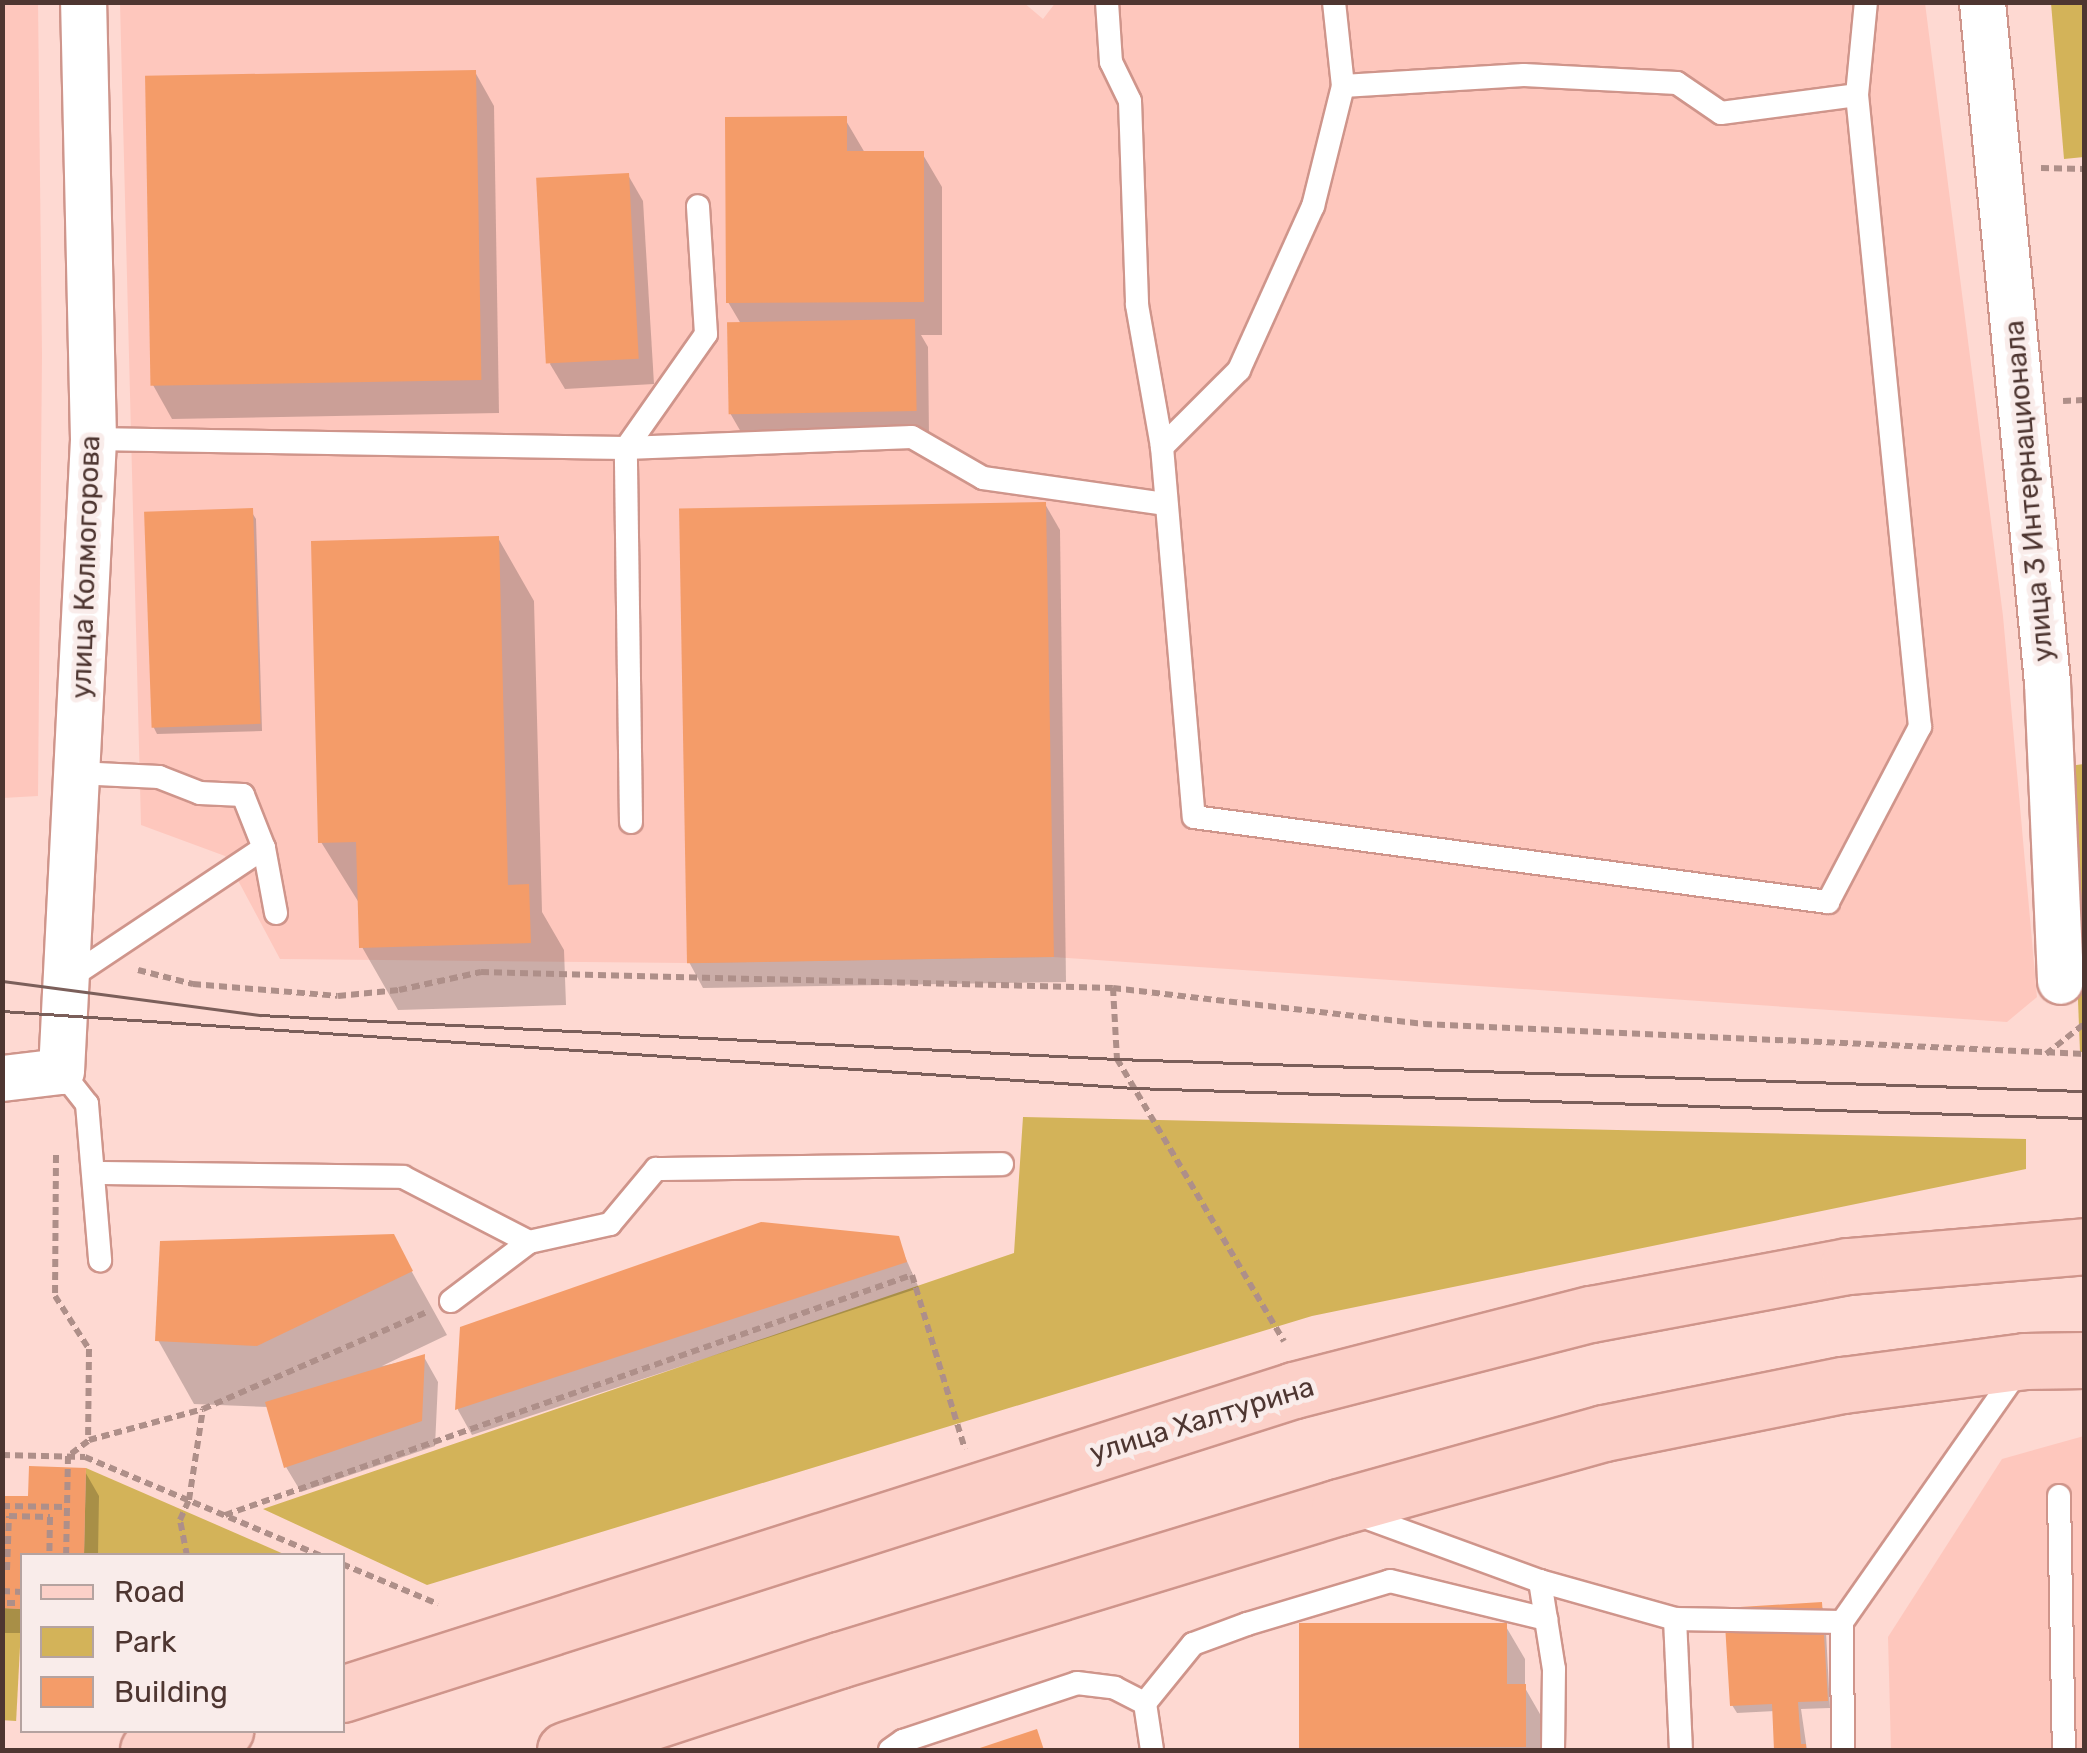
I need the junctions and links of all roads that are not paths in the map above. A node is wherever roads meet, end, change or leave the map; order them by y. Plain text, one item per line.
1 (84, 2) edge
2 (1107, 2) edge
3 (1334, 2) edge
4 (1866, 2) edge
5 (1982, 2) edge
6 (1343, 86) junction
7 (1857, 96) junction
8 (698, 206) dead end
9 (93, 438) junction
10 (1162, 447) junction
11 (626, 448) junction
12 (1166, 504) junction
13 (78, 774) junction
14 (631, 822) dead end
15 (264, 848) junction
16 (276, 913) dead end
17 (66, 980) junction
18 (2060, 981) dead end
19 (61, 1071) junction
20 (2, 1078) edge
21 (1002, 1164) dead end
22 (94, 1173) junction
23 (529, 1242) junction
24 (2084, 1246) edge
25 (100, 1260) dead end
26 (452, 1301) road end
27 (2084, 1360) edge
28 (2025, 1361) junction
29 (2059, 1496) dead end
30 (1339, 1507) junction
31 (1540, 1580) junction
32 (1546, 1619) junction
33 (1675, 1619) junction
34 (1842, 1622) junction
35 (345, 1693) edge
36 (1144, 1703) junction
37 (213, 1733) edge
38 (148, 1750) edge
39 (565, 1750) edge
40 (890, 1750) edge
41 (1152, 1750) edge
42 (1553, 1750) edge
43 (1680, 1750) edge
44 (1843, 1750) edge
45 (2064, 1750) edge

1 - 9 street, улица Колмогорова
2 - 10 lane
3 - 6 lane
4 - 7 lane
5 - 18 street, улица 3 Интернационала
6 - 7 lane
6 - 10 lane
7 - 12 lane
8 - 11 lane
9 - 11 lane
9 - 13 street, улица Колмогорова
10 - 12 lane
11 - 12 lane
11 - 14 lane
13 - 15 lane
13 - 17 street, улица Колмогорова
15 - 16 lane
15 - 17 lane
17 - 19 street, улица Колмогорова
19 - 20 street
19 - 22 lane
21 - 23 lane
22 - 23 lane
22 - 25 lane
23 - 26 lane
24 - 35 main road, улица Халтурина
27 - 28 main road
28 - 30 main road
28 - 34 lane
29 - 45 lane
30 - 31 lane
30 - 39 main road
31 - 32 lane
31 - 33 lane
32 - 36 lane
32 - 42 lane
33 - 34 lane
33 - 43 lane
34 - 44 lane
36 - 40 lane
36 - 41 lane
37 - 38 main road

